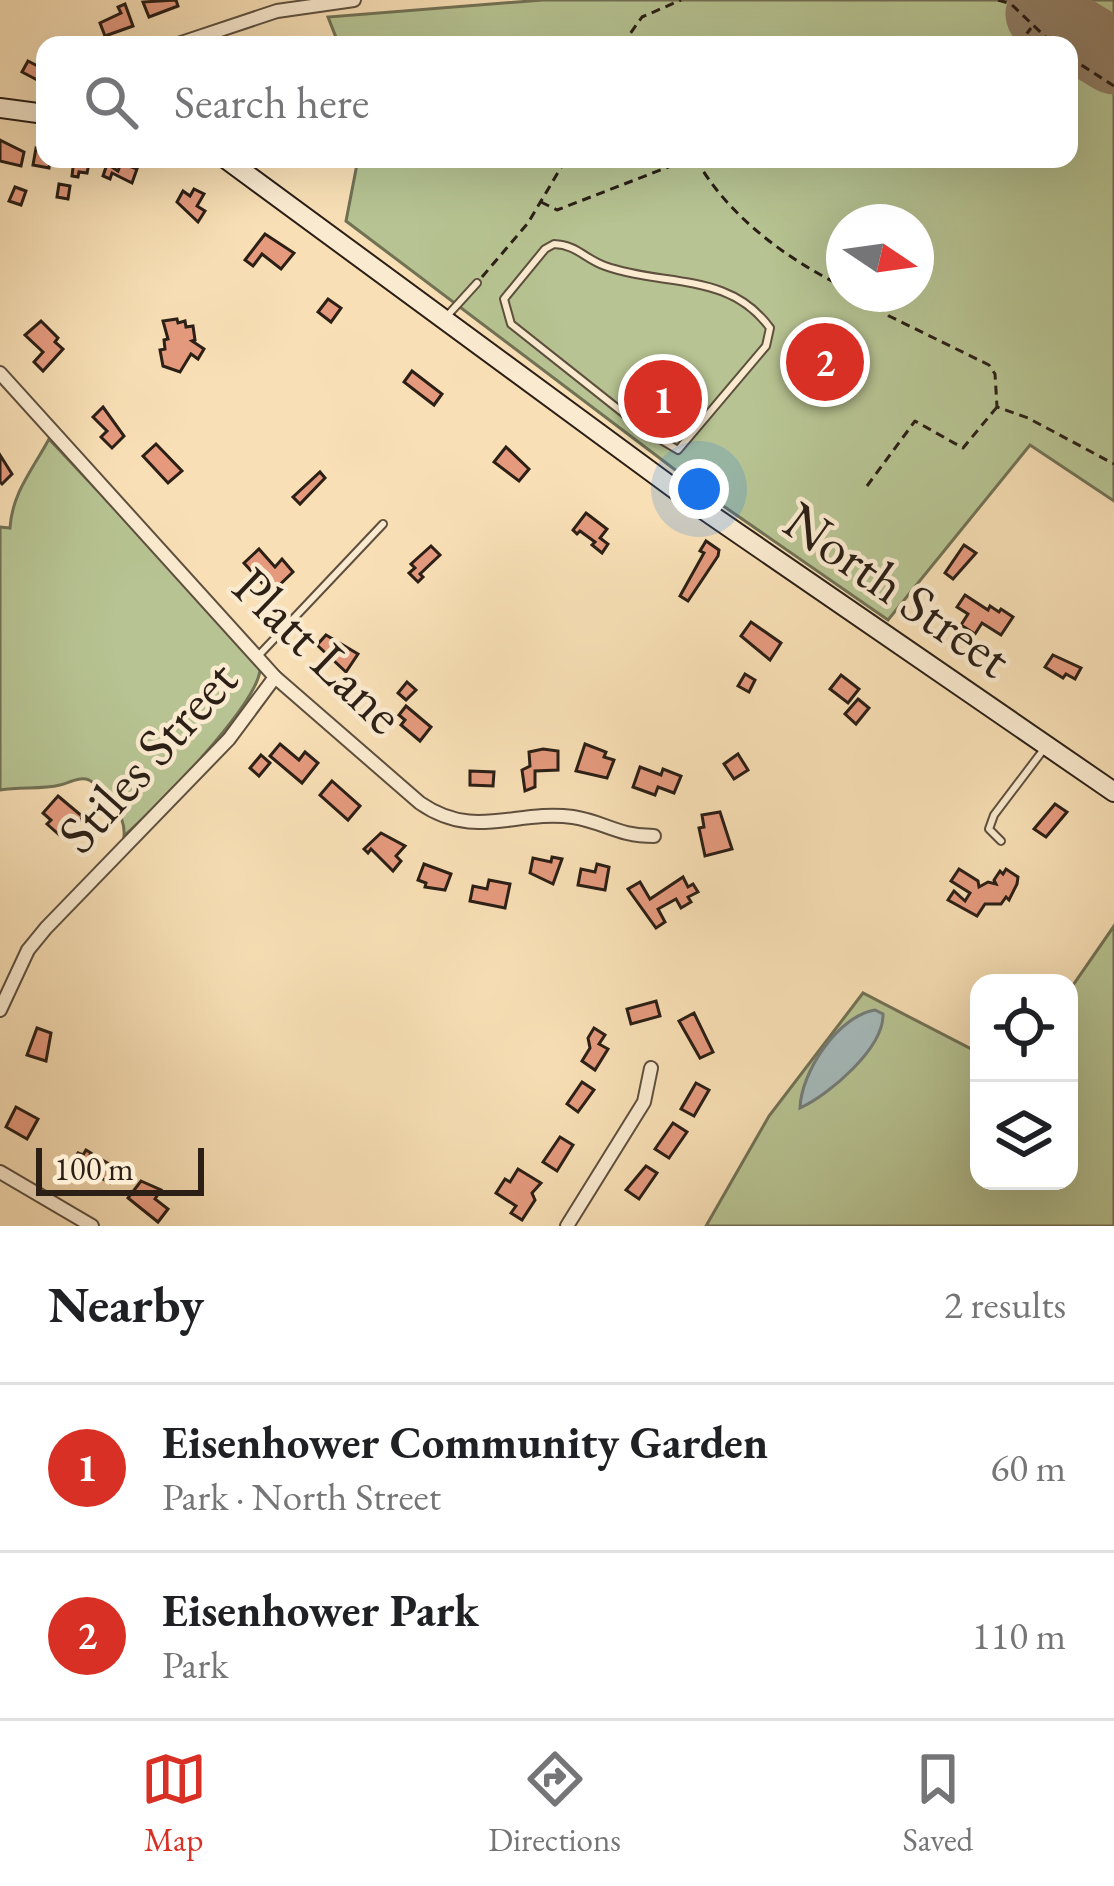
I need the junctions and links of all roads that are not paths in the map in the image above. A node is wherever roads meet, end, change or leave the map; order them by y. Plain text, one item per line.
1 (354, 0) edge
2 (202, 36) edge
3 (0, 108) edge
4 (36, 112) edge
5 (238, 168) edge
6 (532, 265) joint
7 (477, 283) road end
8 (445, 319) junction
9 (0, 373) edge
10 (383, 524) dead end
11 (256, 658) junction
12 (275, 677) junction
13 (1046, 746) junction
14 (1114, 793) edge
15 (654, 836) dead end
16 (1001, 841) dead end
17 (0, 1010) edge
18 (651, 1068) dead end
19 (0, 1172) edge
20 (92, 1226) edge
21 (567, 1226) edge

1 - 2 street
3 - 4 main road
5 - 8 main road, North Street
6 - 6 lane
7 - 8 lane
8 - 13 main road, North Street
9 - 11 street, Platt Lane
10 - 11 lane
11 - 12 street, Platt Lane
12 - 15 street, Platt Lane
12 - 17 street, Stiles Street
13 - 14 main road, North Street
13 - 16 lane
18 - 21 street
19 - 20 street

